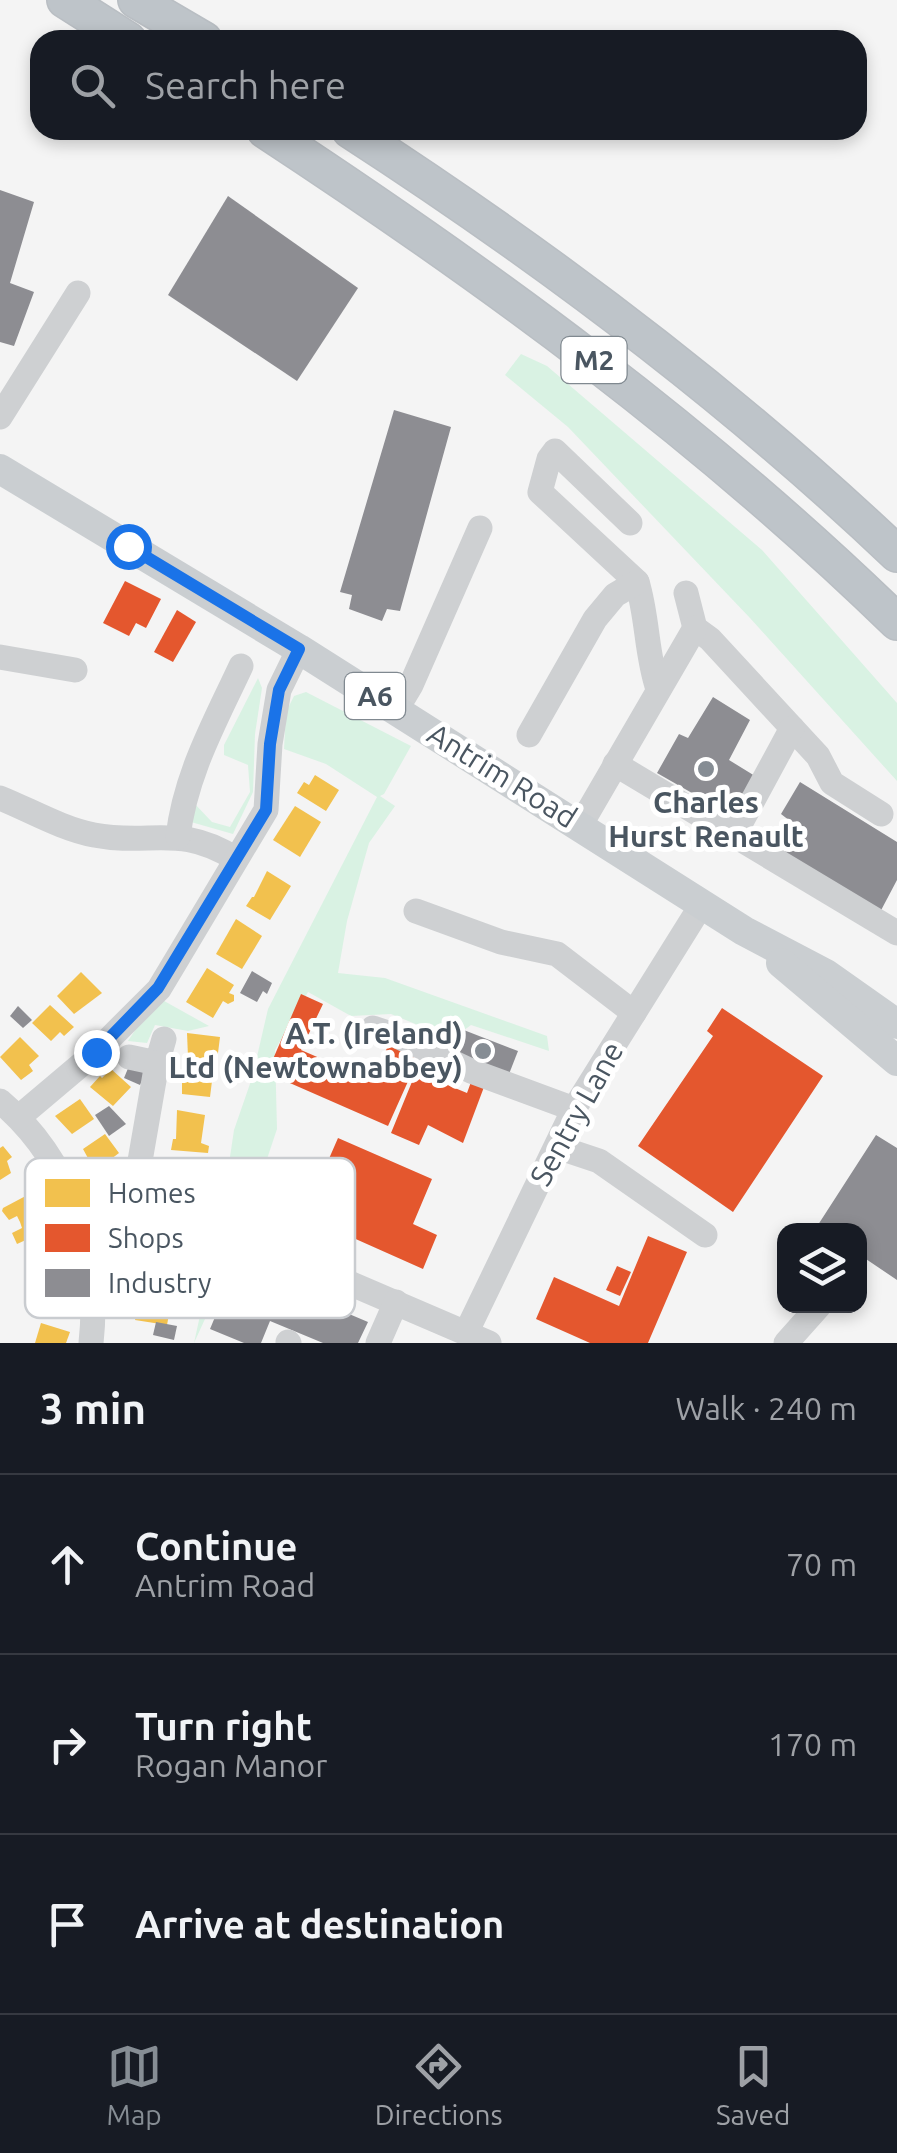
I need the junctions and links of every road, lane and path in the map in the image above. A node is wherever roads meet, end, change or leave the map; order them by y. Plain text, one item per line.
1 (64, 0) edge
2 (136, 0) edge
3 (112, 30) edge
4 (187, 30) edge
5 (281, 140) edge
6 (365, 140) edge
7 (78, 293) dead end
8 (594, 300) junction
9 (608, 371) junction
10 (8, 385) edge
11 (0, 417) edge
12 (0, 470) edge
13 (630, 523) dead end
14 (480, 528) dead end
15 (897, 539) edge
16 (897, 554) edge
17 (637, 582) junction
18 (686, 593) dead end
19 (897, 622) edge
20 (695, 628) junction
21 (897, 648) edge
22 (299, 649) junction
23 (0, 657) edge
24 (241, 666) dead end
25 (75, 670) dead end
26 (658, 689) junction
27 (396, 710) junction
28 (792, 728) junction
29 (530, 734) dead end
30 (615, 764) junction
31 (0, 798) edge
32 (880, 814) dead end
33 (581, 824) junction
34 (178, 837) junction
35 (734, 837) junction
36 (236, 859) junction
37 (702, 904) junction
38 (416, 911) dead end
39 (744, 931) junction
40 (897, 933) edge
41 (634, 1013) junction
42 (897, 1024) edge
43 (372, 1028) dead end
44 (129, 1057) dead end
45 (897, 1061) edge
46 (10, 1109) edge
47 (574, 1109) junction
48 (557, 1147) junction
49 (50, 1158) edge
50 (141, 1158) edge
51 (705, 1235) dead end
52 (355, 1297) edge
53 (813, 1313) edge
54 (387, 1316) edge
55 (93, 1318) edge
56 (478, 1338) edge
57 (91, 1343) edge
58 (786, 1343) edge

1 - 3 highway
2 - 4 highway
5 - 9 highway, M2
6 - 8 highway, M2
7 - 10 street
8 - 15 highway
8 - 16 highway, M2
9 - 19 highway, M2
9 - 21 highway
10 - 11 street
12 - 22 main road, Antrim Road / A6
13 - 17 street
14 - 27 street
17 - 26 street
17 - 29 street
18 - 20 street
20 - 26 street
20 - 28 street
22 - 27 main road, Antrim Road / A6
22 - 36 street
23 - 25 street
24 - 34 street
26 - 30 street
27 - 33 main road, Antrim Road / A6
28 - 32 street
28 - 35 street
30 - 33 street
30 - 35 street
31 - 34 street
33 - 37 main road, Antrim Road / A6
34 - 36 street
35 - 40 street
36 - 46 street
37 - 39 main road, Antrim Road / A6
37 - 41 street, Sentry Lane
38 - 41 street
39 - 42 main road, Antrim Road / A6
39 - 45 main road, Antrim Road / A6
41 - 47 street, Sentry Lane
43 - 47 street
44 - 50 street
46 - 49 street
47 - 48 street, Sentry Lane
48 - 51 street
48 - 56 street, Sentry Lane
52 - 54 street
53 - 58 street
54 - 56 street
55 - 57 street

